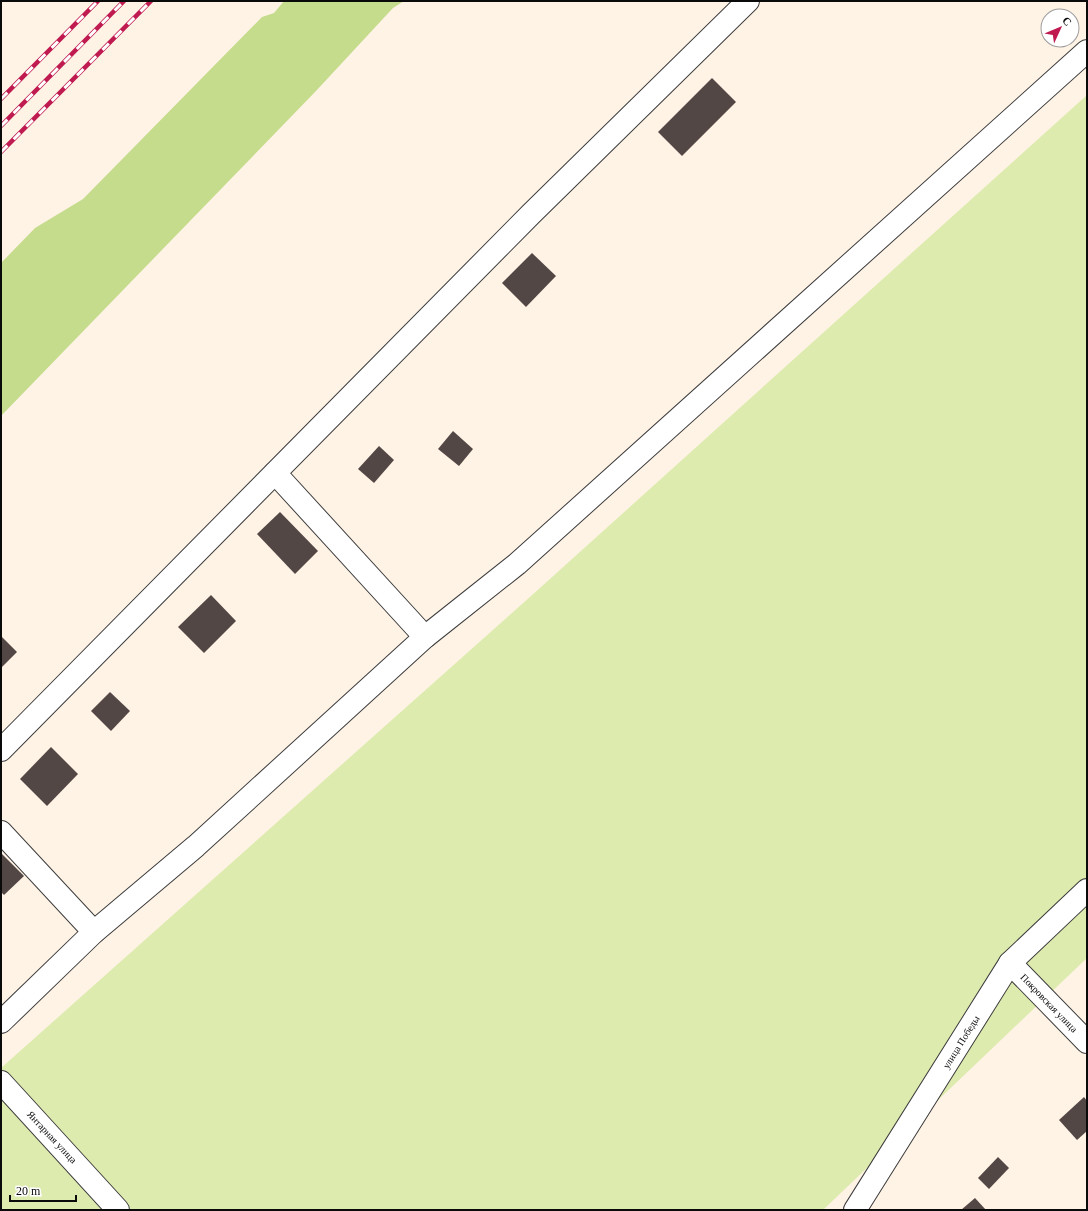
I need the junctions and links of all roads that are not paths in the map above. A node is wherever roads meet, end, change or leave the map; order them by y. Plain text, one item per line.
1 (748, 1) edge
2 (1087, 51) edge
3 (275, 473) junction
4 (425, 638) junction
5 (1, 750) edge
6 (1, 832) edge
7 (1087, 890) edge
8 (94, 932) junction
9 (1010, 963) junction
10 (1, 1022) edge
11 (1087, 1042) edge
12 (1, 1082) edge
13 (862, 1207) edge
14 (118, 1210) edge

1 - 3 street
2 - 4 street
3 - 4 street
3 - 5 street
4 - 8 street
6 - 8 street
7 - 9 street, улица Победы
8 - 10 street
9 - 11 street, Покровская улица
9 - 13 street, улица Победы
12 - 14 street, Янтарная улица

